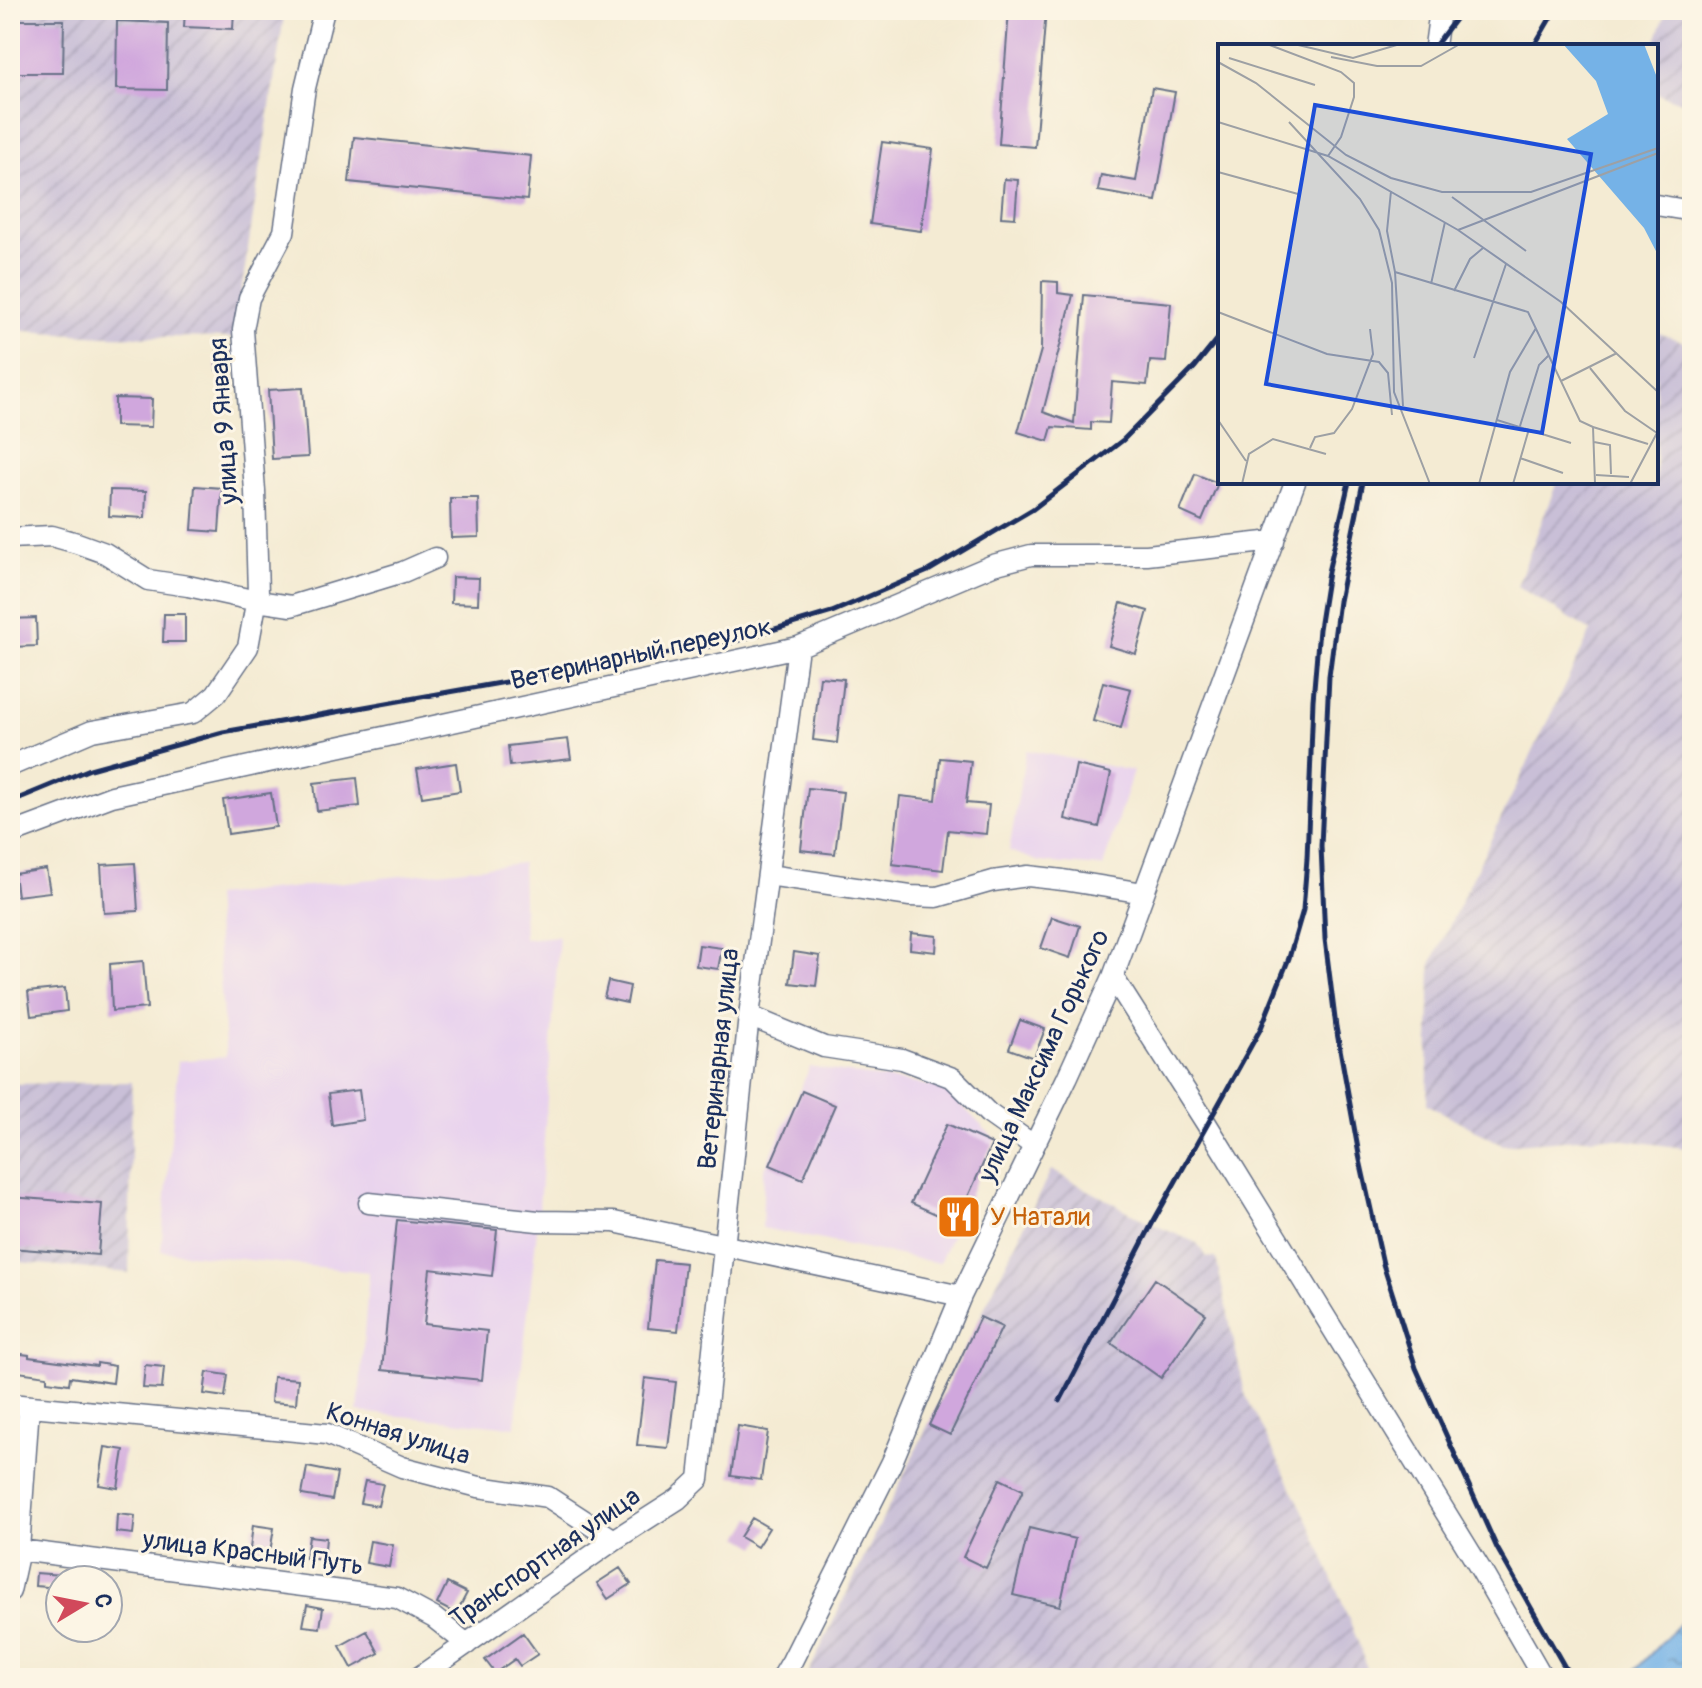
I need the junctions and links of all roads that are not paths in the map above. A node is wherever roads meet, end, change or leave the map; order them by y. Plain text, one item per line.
1 (324, 10) edge
2 (1440, 10) edge
3 (1435, 44) edge
4 (1658, 205) edge
5 (1692, 211) edge
6 (1294, 484) edge
7 (10, 538) edge
8 (1274, 541) junction
9 (435, 558) dead end
10 (257, 601) junction
11 (798, 647) junction
12 (10, 766) edge
13 (16, 832) dead end
14 (768, 875) junction
15 (1144, 893) junction
16 (1113, 977) junction
17 (749, 1016) junction
18 (1033, 1145) junction
19 (369, 1203) dead end
20 (725, 1245) junction
21 (961, 1296) junction
22 (20, 1405) edge
23 (699, 1479) joint
24 (614, 1540) junction
25 (19, 1550) junction
26 (10, 1591) edge
27 (467, 1644) junction
28 (418, 1678) edge
29 (782, 1678) edge
30 (1543, 1678) edge

1 - 10 street, улица 9 Января
2 - 3 street
4 - 5 street
6 - 8 street, улица Максима Горького
7 - 10 street
8 - 11 street, Ветеринарный переулок
8 - 15 street, улица Максима Горького
9 - 10 street
10 - 12 street, улица 9 Января
11 - 13 street, Ветеринарный переулок
11 - 14 street, Ветеринарная улица
14 - 15 street
14 - 17 street, Ветеринарная улица
15 - 16 street, улица Максима Горького
16 - 18 street, улица Максима Горького
16 - 30 street
17 - 18 street
17 - 20 street, Ветеринарная улица
18 - 21 street, улица Максима Горького
19 - 20 street
20 - 21 street
20 - 23 street, Ветеринарная улица
21 - 29 street, улица Максима Горького
22 - 24 street, Конная улица
22 - 25 street
23 - 24 street, Транспортная улица
24 - 27 street, Транспортная улица
25 - 26 street
25 - 27 street, улица Красный Путь
27 - 28 street, Транспортная улица

